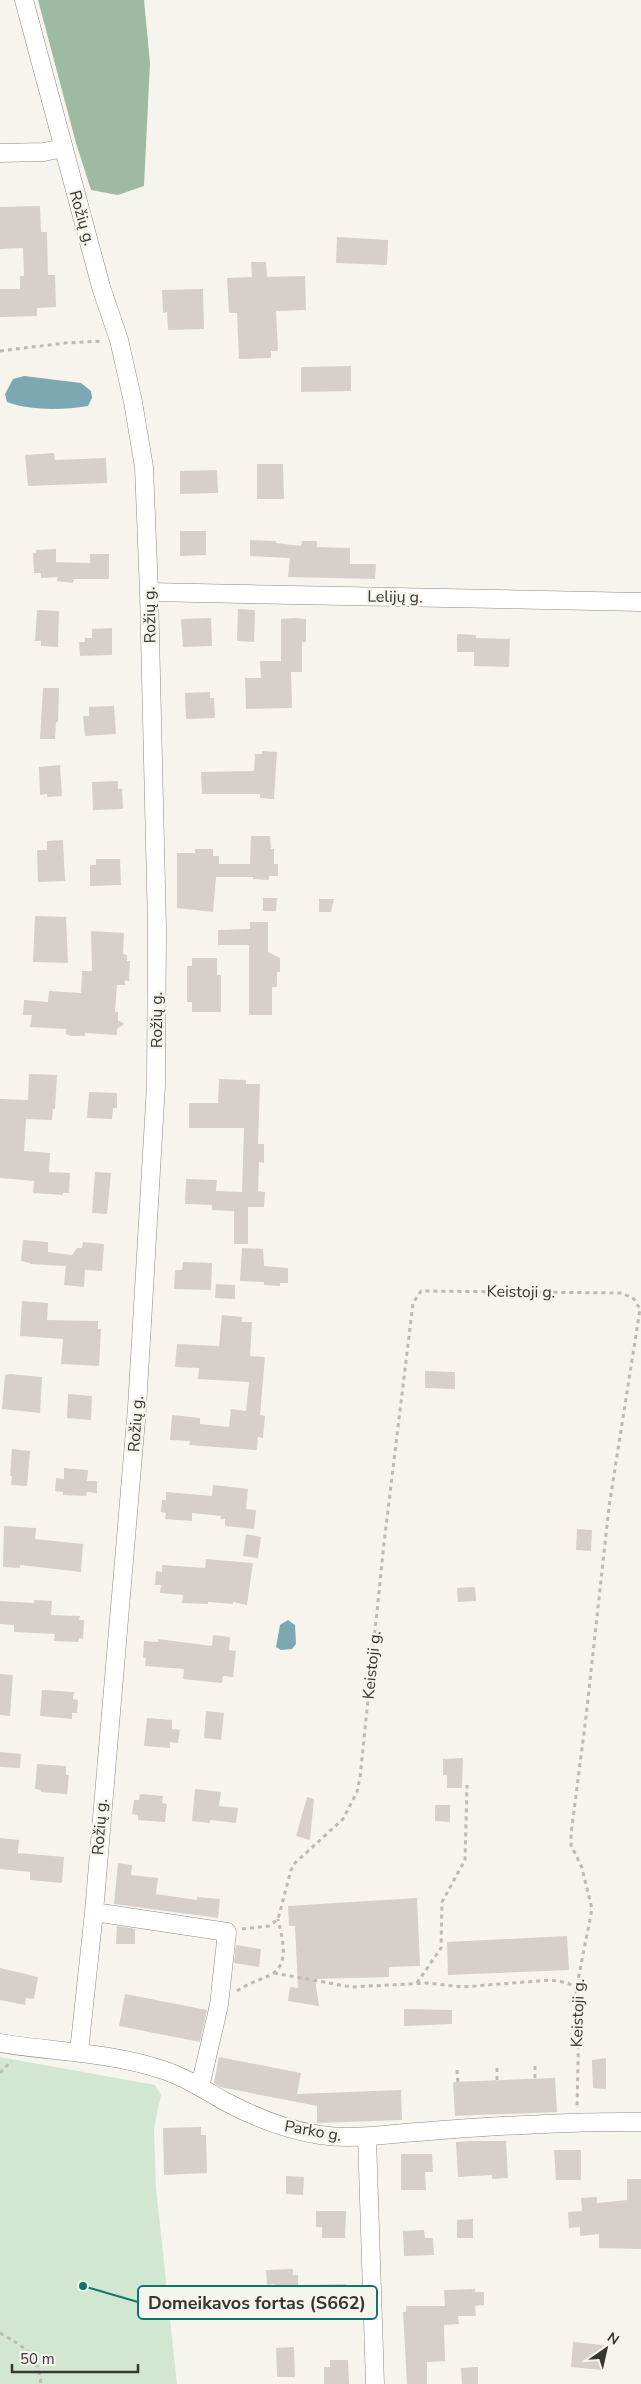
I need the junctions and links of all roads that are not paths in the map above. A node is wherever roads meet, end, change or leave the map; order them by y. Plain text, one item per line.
1 (24, 0) edge
2 (63, 148) junction
3 (0, 153) edge
4 (149, 592) junction
5 (641, 602) edge
6 (94, 1912) junction
7 (0, 2043) edge
8 (78, 2052) junction
9 (200, 2087) junction
10 (641, 2122) edge
11 (367, 2136) junction
12 (375, 2384) edge

1 - 2 street, Rožių g.
2 - 3 street
2 - 4 street, Rožių g.
4 - 5 street, Lelijų g.
4 - 6 street, Rožių g.
6 - 8 street, Rožių g.
6 - 9 street
7 - 8 street, Parko g.
8 - 9 street, Parko g.
9 - 11 street, Parko g.
10 - 11 street, Parko g.
11 - 12 street

